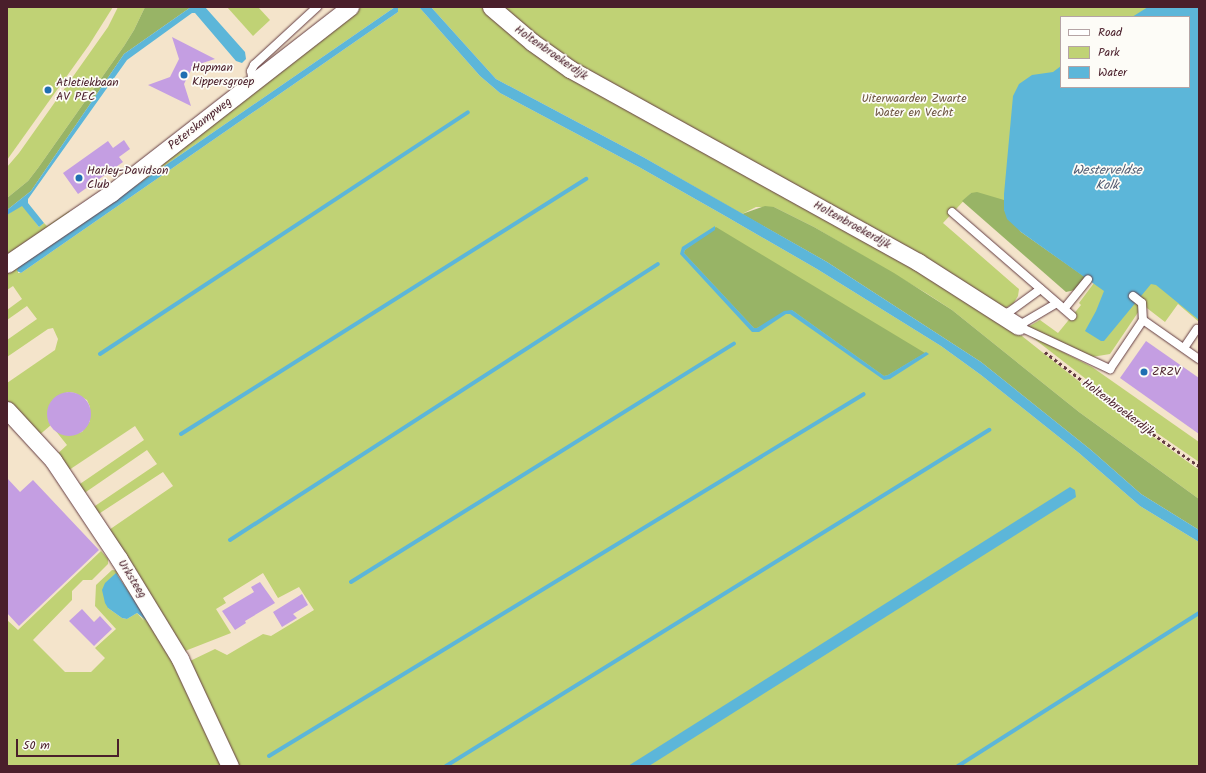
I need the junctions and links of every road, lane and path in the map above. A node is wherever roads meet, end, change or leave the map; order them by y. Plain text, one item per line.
1 (317, 7) edge
2 (350, 7) edge
3 (491, 7) edge
4 (253, 82) junction
5 (952, 212) dead end
6 (7, 264) edge
7 (1088, 280) dead end
8 (1041, 289) junction
9 (1133, 296) dead end
10 (1057, 303) junction
11 (1064, 309) junction
12 (1000, 315) junction
13 (1072, 316) dead end
14 (1143, 320) junction
15 (1018, 326) junction
16 (1198, 329) dead end
17 (1040, 348) dead end
18 (1184, 348) junction
19 (1199, 359) edge
20 (7, 410) edge
21 (1199, 466) edge
22 (230, 766) edge

1 - 4 lane
2 - 4 street, Peterskampweg
3 - 12 street, Holtenbroekerdijk
4 - 6 street, Peterskampweg
5 - 8 lane
7 - 11 lane
8 - 10 lane
8 - 12 lane
9 - 14 lane
10 - 11 lane
10 - 15 lane
11 - 13 lane
12 - 15 street, Holtenbroekerdijk
14 - 15 lane
14 - 18 lane
16 - 18 lane
17 - 21 path, Holtenbroekerdijk
18 - 19 lane
20 - 22 street, Urksteeg

